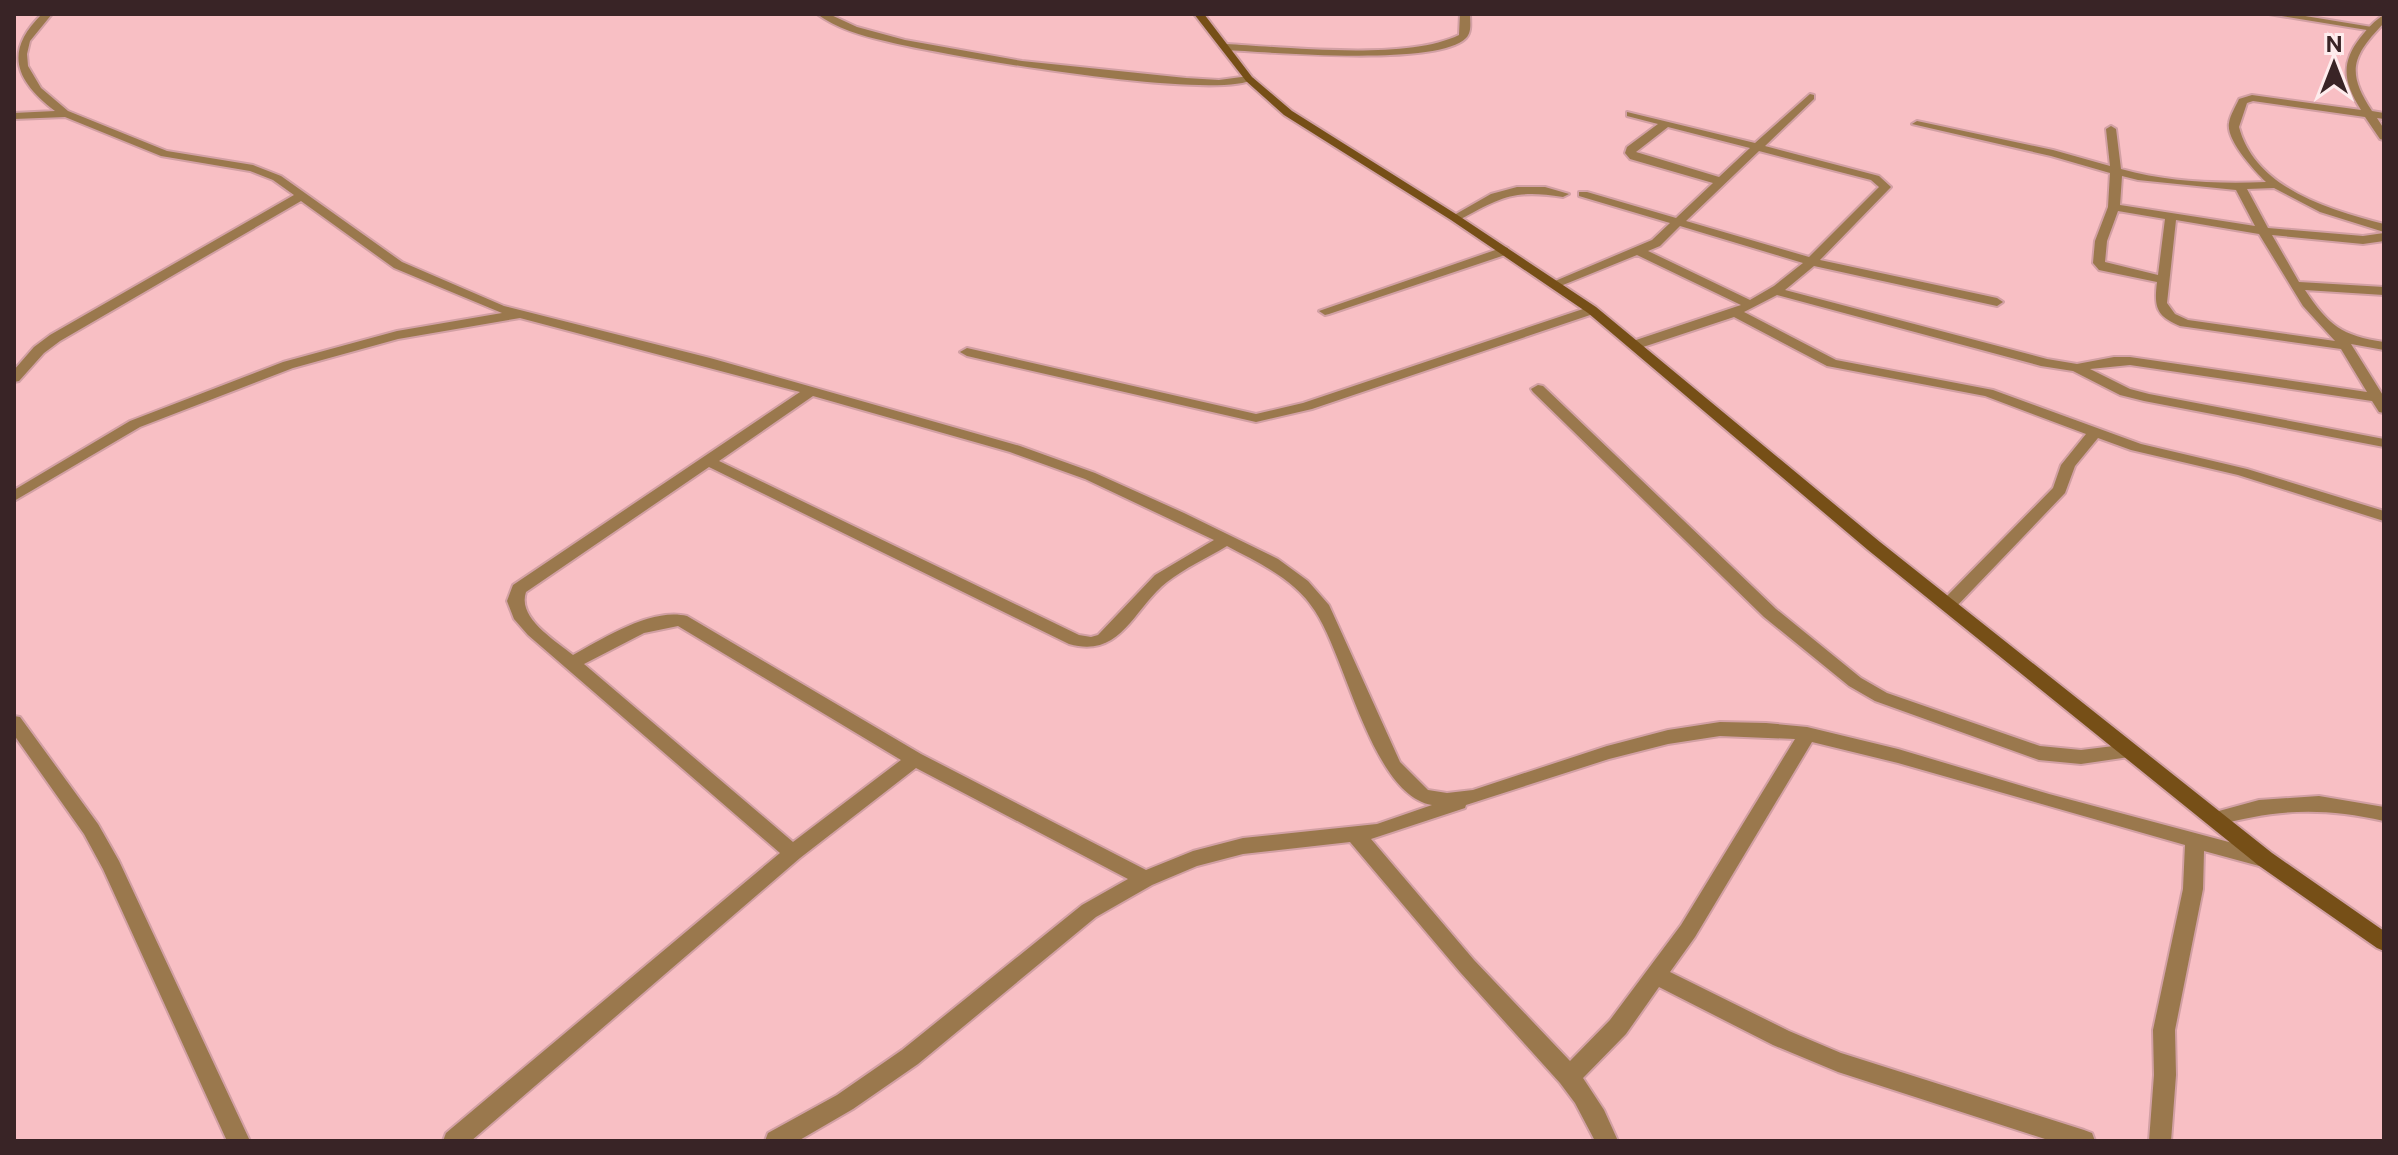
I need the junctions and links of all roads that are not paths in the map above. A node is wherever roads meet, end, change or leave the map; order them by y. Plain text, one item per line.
1 (47, 14) edge
2 (822, 14) edge
3 (1199, 14) edge
4 (1465, 14) edge
5 (2274, 14) edge
6 (2384, 18) edge
7 (2373, 28) junction
8 (1225, 47) junction
9 (1249, 79) junction
10 (1810, 97) dead end
11 (66, 114) junction
12 (1631, 114) dead end
13 (2369, 115) junction
14 (14, 116) edge
15 (2384, 116) edge
16 (1666, 123) junction
17 (1917, 124) dead end
18 (2111, 129) dead end
19 (2384, 137) edge
20 (1758, 147) junction
21 (2114, 172) junction
22 (1723, 182) junction
23 (2274, 185) junction
24 (2240, 187) junction
25 (1563, 194) dead end
26 (1583, 194) dead end
27 (301, 196) junction
28 (2114, 207) junction
29 (2171, 217) junction
30 (1455, 218) junction
31 (1681, 222) junction
32 (2265, 231) junction
33 (2382, 238) edge
34 (1504, 251) junction
35 (1639, 251) junction
36 (1809, 261) junction
37 (2163, 280) junction
38 (1554, 284) junction
39 (2298, 286) junction
40 (1775, 291) junction
41 (2384, 291) edge
42 (1997, 302) dead end
43 (1749, 304) junction
44 (1592, 310) junction
45 (1325, 311) dead end
46 (1732, 311) junction
47 (521, 314) junction
48 (2342, 341) junction
49 (1635, 345) junction
50 (2384, 346) edge
51 (967, 352) dead end
52 (2077, 368) junction
53 (14, 378) edge
54 (1538, 389) dead end
55 (810, 392) junction
56 (2381, 404) edge
57 (2094, 433) junction
58 (2384, 443) edge
59 (708, 461) junction
60 (14, 496) edge
61 (2384, 516) edge
62 (1226, 540) junction
63 (1948, 605) junction
64 (573, 663) junction
65 (14, 722) edge
66 (1807, 734) junction
67 (2130, 751) junction
68 (915, 759) junction
69 (1473, 797) junction
70 (2384, 814) edge
71 (2215, 819) junction
72 (1356, 835) junction
73 (2195, 840) junction
74 (793, 853) junction
75 (2265, 859) junction
76 (1145, 879) junction
77 (2384, 942) edge
78 (1655, 975) junction
79 (1571, 1075) junction
80 (788, 1139) edge
81 (239, 1141) edge
82 (454, 1141) edge
83 (1607, 1141) edge
84 (2084, 1141) edge
85 (2160, 1141) edge

1 - 11 street
2 - 9 street
3 - 8 street
4 - 8 street
5 - 7 street
6 - 7 street
7 - 13 street
8 - 9 street
9 - 30 street
10 - 20 street
11 - 14 street
11 - 27 street
12 - 16 street
13 - 15 street
13 - 19 street
13 - 23 street
16 - 20 street
16 - 22 street
17 - 21 street
18 - 21 street
20 - 22 street
20 - 36 street
21 - 24 street
21 - 28 street
22 - 31 street
23 - 24 street
23 - 33 street
24 - 32 street
25 - 30 street
26 - 31 street
27 - 47 street
27 - 53 street
28 - 29 street
28 - 37 street
29 - 32 street
29 - 37 street
30 - 34 street
31 - 35 street
31 - 36 street
32 - 33 street
32 - 39 street
34 - 38 street
34 - 45 street
35 - 38 street
35 - 43 street
36 - 40 street
36 - 42 street
37 - 48 street
38 - 44 street
39 - 41 street
39 - 48 street
40 - 43 street
40 - 52 street
43 - 46 street
44 - 49 street
44 - 51 street
46 - 49 street
46 - 57 street
47 - 55 street
47 - 60 street
48 - 50 street
48 - 56 street
49 - 63 street
52 - 56 street
52 - 58 street
54 - 67 street
55 - 59 street
55 - 62 street
57 - 61 street
57 - 63 street
59 - 62 street
59 - 64 street
62 - 69 street
63 - 67 street
64 - 68 street
64 - 74 street
65 - 81 street
66 - 69 street
66 - 73 street
66 - 78 street
67 - 71 street
68 - 74 street
68 - 76 street
69 - 72 street
70 - 71 street
71 - 75 street
72 - 76 street
72 - 79 street
73 - 75 street
73 - 85 street
74 - 82 street
75 - 77 street
76 - 80 street
78 - 79 street
78 - 84 street
79 - 83 street

